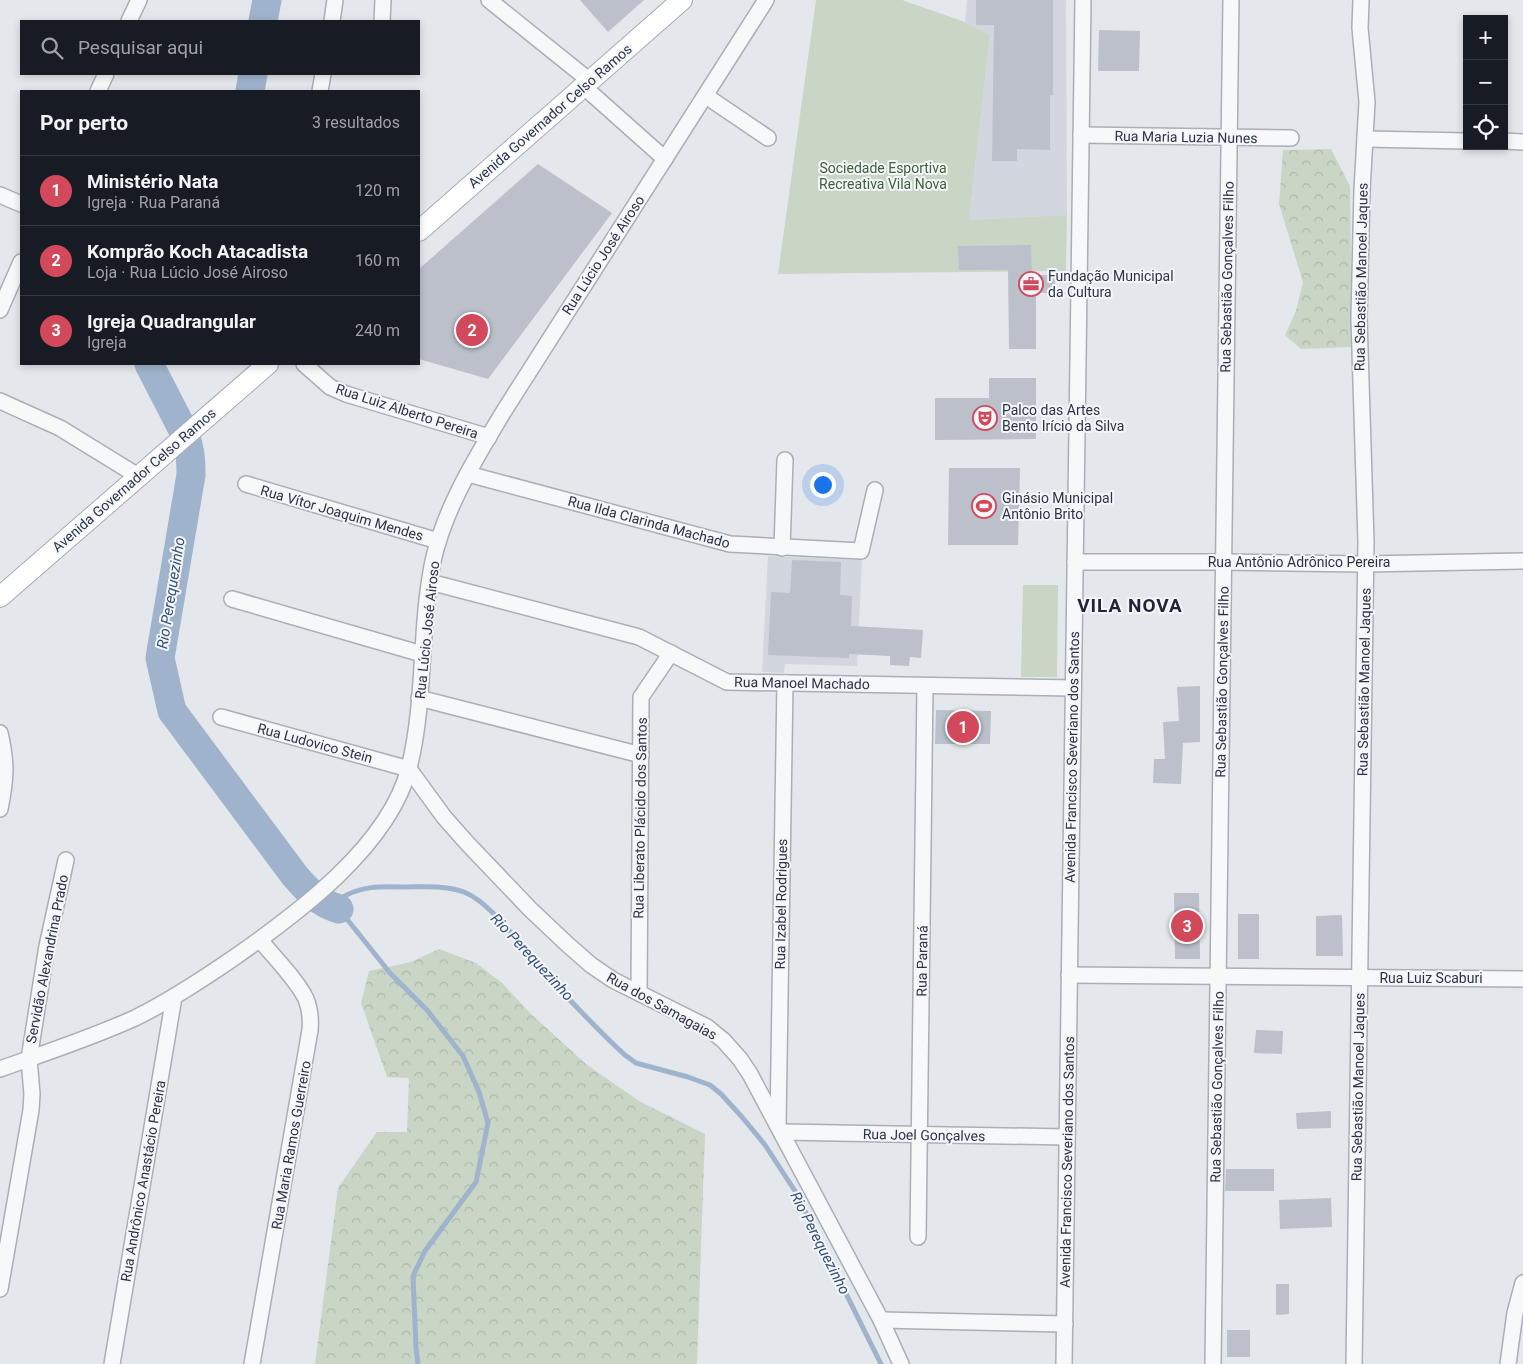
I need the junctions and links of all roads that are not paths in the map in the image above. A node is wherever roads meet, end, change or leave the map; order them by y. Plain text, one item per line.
1 (139, 0) edge
2 (335, 0) edge
3 (383, 0) edge
4 (489, 0) edge
5 (682, 0) edge
6 (766, 0) edge
7 (1083, 0) edge
8 (1231, 0) edge
9 (1360, 0) edge
10 (129, 20) edge
11 (332, 20) edge
12 (382, 20) edge
13 (106, 75) edge
14 (323, 75) edge
15 (587, 84) junction
16 (98, 90) edge
17 (320, 90) edge
18 (706, 96) junction
19 (1081, 136) junction
20 (768, 138) dead end
21 (1229, 138) junction
22 (1291, 138) dead end
23 (1365, 139) junction
24 (1463, 141) edge
25 (1508, 142) edge
26 (1523, 142) edge
27 (665, 159) junction
28 (0, 194) edge
29 (20, 204) edge
30 (420, 230) edge
31 (20, 264) edge
32 (0, 310) edge
33 (267, 365) edge
34 (305, 365) edge
35 (0, 402) edge
36 (489, 436) junction
37 (785, 460) dead end
38 (468, 474) junction
39 (138, 476) junction
40 (246, 484) dead end
41 (875, 490) dead end
42 (438, 541) junction
43 (782, 548) junction
44 (1523, 561) edge
45 (1075, 562) junction
46 (1224, 562) junction
47 (1366, 564) junction
48 (430, 582) junction
49 (0, 597) edge
50 (232, 599) dead end
51 (671, 653) junction
52 (422, 654) junction
53 (785, 683) junction
54 (925, 686) junction
55 (1073, 688) junction
56 (419, 698) junction
57 (221, 717) dead end
58 (0, 733) edge
59 (641, 755) junction
60 (409, 769) junction
61 (0, 809) edge
62 (66, 860) dead end
63 (260, 940) junction
64 (1069, 975) junction
65 (1218, 976) junction
66 (1360, 978) junction
67 (1523, 979) edge
68 (638, 993) junction
69 (174, 997) junction
70 (29, 1059) junction
71 (0, 1069) edge
72 (780, 1128) junction
73 (920, 1135) junction
74 (1067, 1138) junction
75 (918, 1237) dead end
76 (1523, 1283) edge
77 (0, 1290) edge
78 (880, 1320) junction
79 (1065, 1324) junction
80 (112, 1364) edge
81 (252, 1364) edge
82 (900, 1364) edge
83 (1064, 1364) edge
84 (1213, 1364) edge
85 (1354, 1364) edge
86 (1508, 1364) edge

1 - 10 street
2 - 11 street
3 - 12 street
4 - 15 street
5 - 15 main road, Avenida Governador Celso Ramos
6 - 18 street, Rua Lúcio José Airoso
7 - 19 street, Avenida Francisco Severiano dos Santos
8 - 21 street, Rua Sebastião Gonçalves Filho
9 - 23 street, Rua Sebastião Manoel Jaques
13 - 16 street
14 - 17 street
15 - 27 street
15 - 30 main road, Avenida Governador Celso Ramos
18 - 20 street
18 - 27 street, Rua Lúcio José Airoso
19 - 21 street, Rua Maria Luzia Nunes
19 - 45 street, Avenida Francisco Severiano dos Santos
21 - 22 street, Rua Maria Luzia Nunes
21 - 46 street, Rua Sebastião Gonçalves Filho
23 - 24 street
23 - 47 street, Rua Sebastião Manoel Jaques
25 - 26 street
27 - 36 street, Rua Lúcio José Airoso
28 - 29 street
31 - 32 street
33 - 39 main road, Avenida Governador Celso Ramos
34 - 36 street, Rua Luiz Alberto Pereira
35 - 39 street
36 - 38 street, Rua Lúcio José Airoso
37 - 43 street
38 - 42 street, Rua Lúcio José Airoso
38 - 43 street, Rua Ilda Clarinda Machado
39 - 49 main road, Avenida Governador Celso Ramos
40 - 42 street, Rua Vítor Joaquim Mendes
41 - 43 street, Rua Ilda Clarinda Machado
42 - 48 street, Rua Lúcio José Airoso
44 - 47 street, Rua Antônio Adrônico Pereira
45 - 46 street, Rua Antônio Adrônico Pereira
45 - 55 street, Avenida Francisco Severiano dos Santos
46 - 47 street, Rua Antônio Adrônico Pereira
46 - 65 street, Rua Sebastião Gonçalves Filho
47 - 66 street, Rua Sebastião Manoel Jaques
48 - 51 street, Rua Manoel Machado
48 - 52 street, Rua Lúcio José Airoso
50 - 52 street
51 - 53 street, Rua Manoel Machado
51 - 59 street, Rua Liberato Plácido dos Santos
52 - 56 street, Rua Lúcio José Airoso
53 - 54 street, Rua Manoel Machado
53 - 72 street, Rua Izabel Rodrigues
54 - 55 street, Rua Manoel Machado
54 - 73 street, Rua Paraná
55 - 64 street, Avenida Francisco Severiano dos Santos
56 - 59 street
56 - 60 street, Rua Lúcio José Airoso
57 - 60 street, Rua Ludovico Stein
58 - 61 street
59 - 68 street, Rua Liberato Plácido dos Santos
60 - 63 street, Rua Lúcio José Airoso
60 - 68 street, Rua dos Samagaias
62 - 70 street, Servidão Alexandrina Prado
63 - 69 street, Rua Lúcio José Airoso
63 - 81 street, Rua Maria Ramos Guerreiro
64 - 65 street, Rua Luiz Scaburi
64 - 74 street, Avenida Francisco Severiano dos Santos
65 - 66 street, Rua Luiz Scaburi
65 - 84 street, Rua Sebastião Gonçalves Filho
66 - 67 street, Rua Luiz Scaburi
66 - 85 street, Rua Sebastião Manoel Jaques
68 - 72 street, Rua dos Samagaias
69 - 70 street, Rua Lúcio José Airoso
69 - 80 street, Rua Andrônico Anastácio Pereira
70 - 71 street, Rua Lúcio José Airoso
70 - 77 street, Servidão Alexandrina Prado
72 - 73 street, Rua Joel Gonçalves
72 - 78 street, Rua dos Samagaias
73 - 74 street, Rua Joel Gonçalves
73 - 75 street, Rua Paraná
74 - 79 street, Avenida Francisco Severiano dos Santos
76 - 86 street
78 - 79 street
78 - 82 street, Rua dos Samagaias
79 - 83 street, Avenida Francisco Severiano dos Santos

